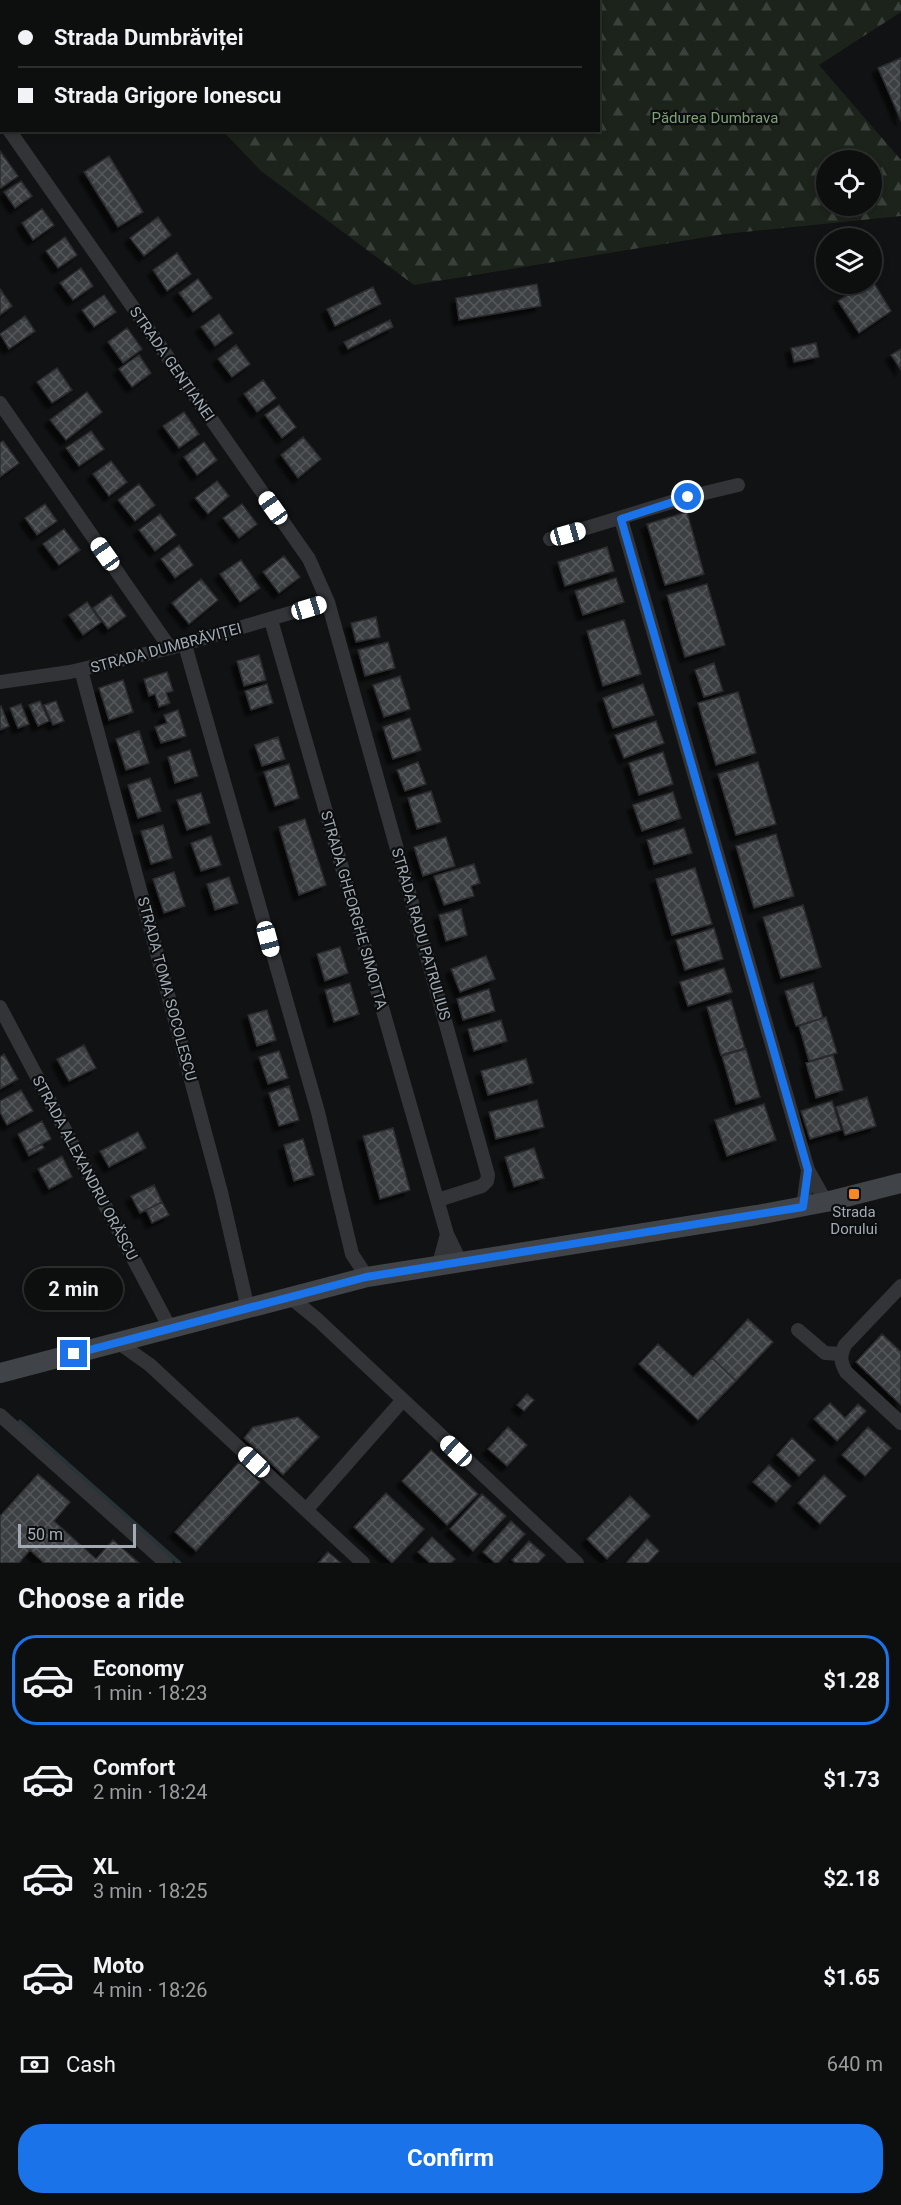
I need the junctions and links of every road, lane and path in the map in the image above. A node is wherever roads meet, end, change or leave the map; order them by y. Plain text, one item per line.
1 (10, 132) edge
2 (0, 403) edge
3 (738, 485) dead end
4 (621, 519) junction
5 (550, 539) dead end
6 (328, 602) junction
7 (271, 620) junction
8 (185, 645) junction
9 (170, 648) junction
10 (81, 670) junction
11 (0, 682) edge
12 (0, 1007) edge
13 (808, 1170) junction
14 (901, 1183) edge
15 (438, 1200) junction
16 (826, 1202) junction
17 (803, 1207) junction
18 (447, 1234) junction
19 (460, 1261) junction
20 (439, 1264) junction
21 (357, 1280) junction
22 (901, 1286) edge
23 (318, 1290) junction
24 (290, 1297) junction
25 (248, 1309) junction
26 (318, 1320) junction
27 (171, 1330) junction
28 (798, 1330) dead end
29 (144, 1337) junction
30 (119, 1343) junction
31 (841, 1354) junction
32 (150, 1365) junction
33 (0, 1373) edge
34 (402, 1401) junction
35 (0, 1416) edge
36 (901, 1424) edge
37 (306, 1510) junction
38 (166, 1563) edge
39 (363, 1563) edge
40 (577, 1563) edge

1 - 6 street, STRADA GENȚIANEI
2 - 9 street
3 - 4 street
4 - 5 street
4 - 13 street
6 - 7 street, STRADA DUMBRĂVIȚEI
6 - 15 street, STRADA RADU PATRULIUS
7 - 8 street, STRADA DUMBRĂVIȚEI
7 - 15 street, STRADA GHEORGHE SIMOTTA
8 - 9 street, STRADA DUMBRĂVIȚEI
8 - 21 street
9 - 10 street, STRADA DUMBRĂVIȚEI
10 - 11 street, STRADA DUMBRĂVIȚEI
10 - 25 street, STRADA TOMA SOCOLESCU
12 - 27 street, STRADA ALEXANDRU ORĂSCU
13 - 16 street
13 - 17 street
14 - 16 main road
15 - 18 street
16 - 17 main road
17 - 19 main road
18 - 19 street
18 - 20 street
19 - 20 main road
20 - 21 main road
21 - 23 main road
22 - 31 street
23 - 24 main road
23 - 26 street
24 - 25 main road
24 - 26 street
25 - 27 main road
26 - 34 street
27 - 29 main road
28 - 31 street
29 - 30 main road
29 - 32 street
30 - 32 street
30 - 33 main road
31 - 36 street
32 - 37 street
34 - 37 street
34 - 40 street
35 - 38 street
37 - 39 street

